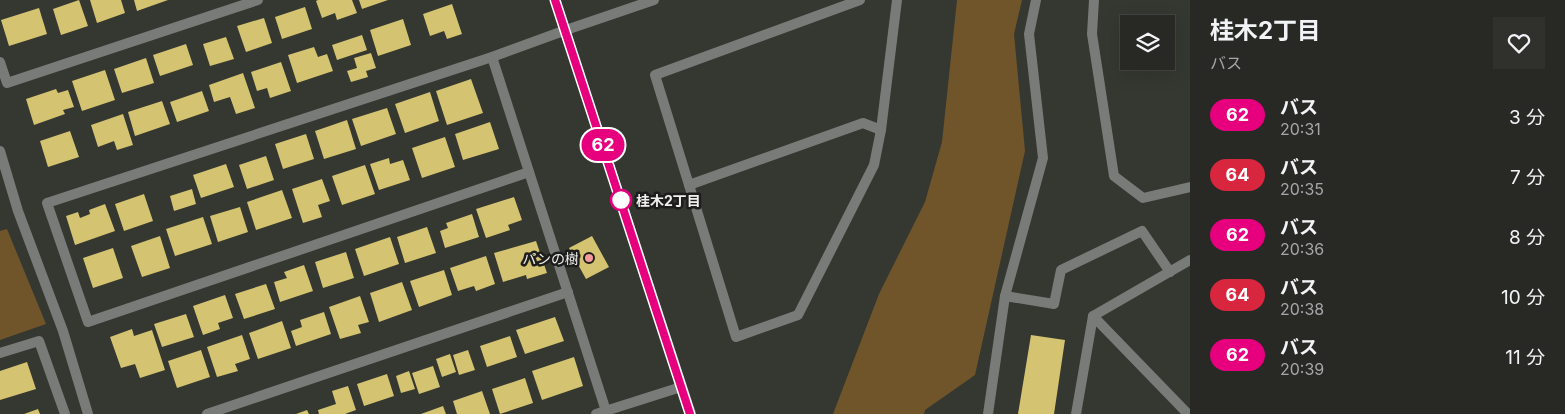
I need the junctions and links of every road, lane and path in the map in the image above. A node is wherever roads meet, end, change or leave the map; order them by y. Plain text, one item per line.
1 (258, 0) edge
2 (555, 0) edge
3 (654, 0) edge
4 (860, 0) edge
5 (897, 0) edge
6 (1036, 0) edge
7 (1094, 0) edge
8 (566, 30) junction
9 (492, 57) junction
10 (0, 62) edge
11 (881, 130) junction
12 (0, 152) edge
13 (529, 172) junction
14 (689, 185) junction
15 (1190, 187) edge
16 (1190, 260) edge
17 (1170, 272) junction
18 (568, 292) junction
19 (1005, 296) junction
20 (1093, 316) junction
21 (0, 353) edge
22 (681, 387) junction
23 (601, 412) edge
24 (65, 414) edge
25 (88, 414) edge
26 (207, 414) edge
27 (690, 414) edge
28 (988, 414) edge
29 (1076, 414) edge
30 (1188, 414) edge

1 - 10 street
2 - 8 street
3 - 8 street
4 - 14 street
5 - 11 street
6 - 19 street
7 - 15 street
8 - 9 street
8 - 22 street
9 - 13 street
9 - 13 street
11 - 14 street
11 - 14 street
12 - 25 street
13 - 18 street
16 - 17 street
17 - 19 street
17 - 20 street
18 - 23 street
18 - 26 street
19 - 28 street
20 - 29 street
20 - 30 street
21 - 24 street
22 - 23 street
22 - 27 street

